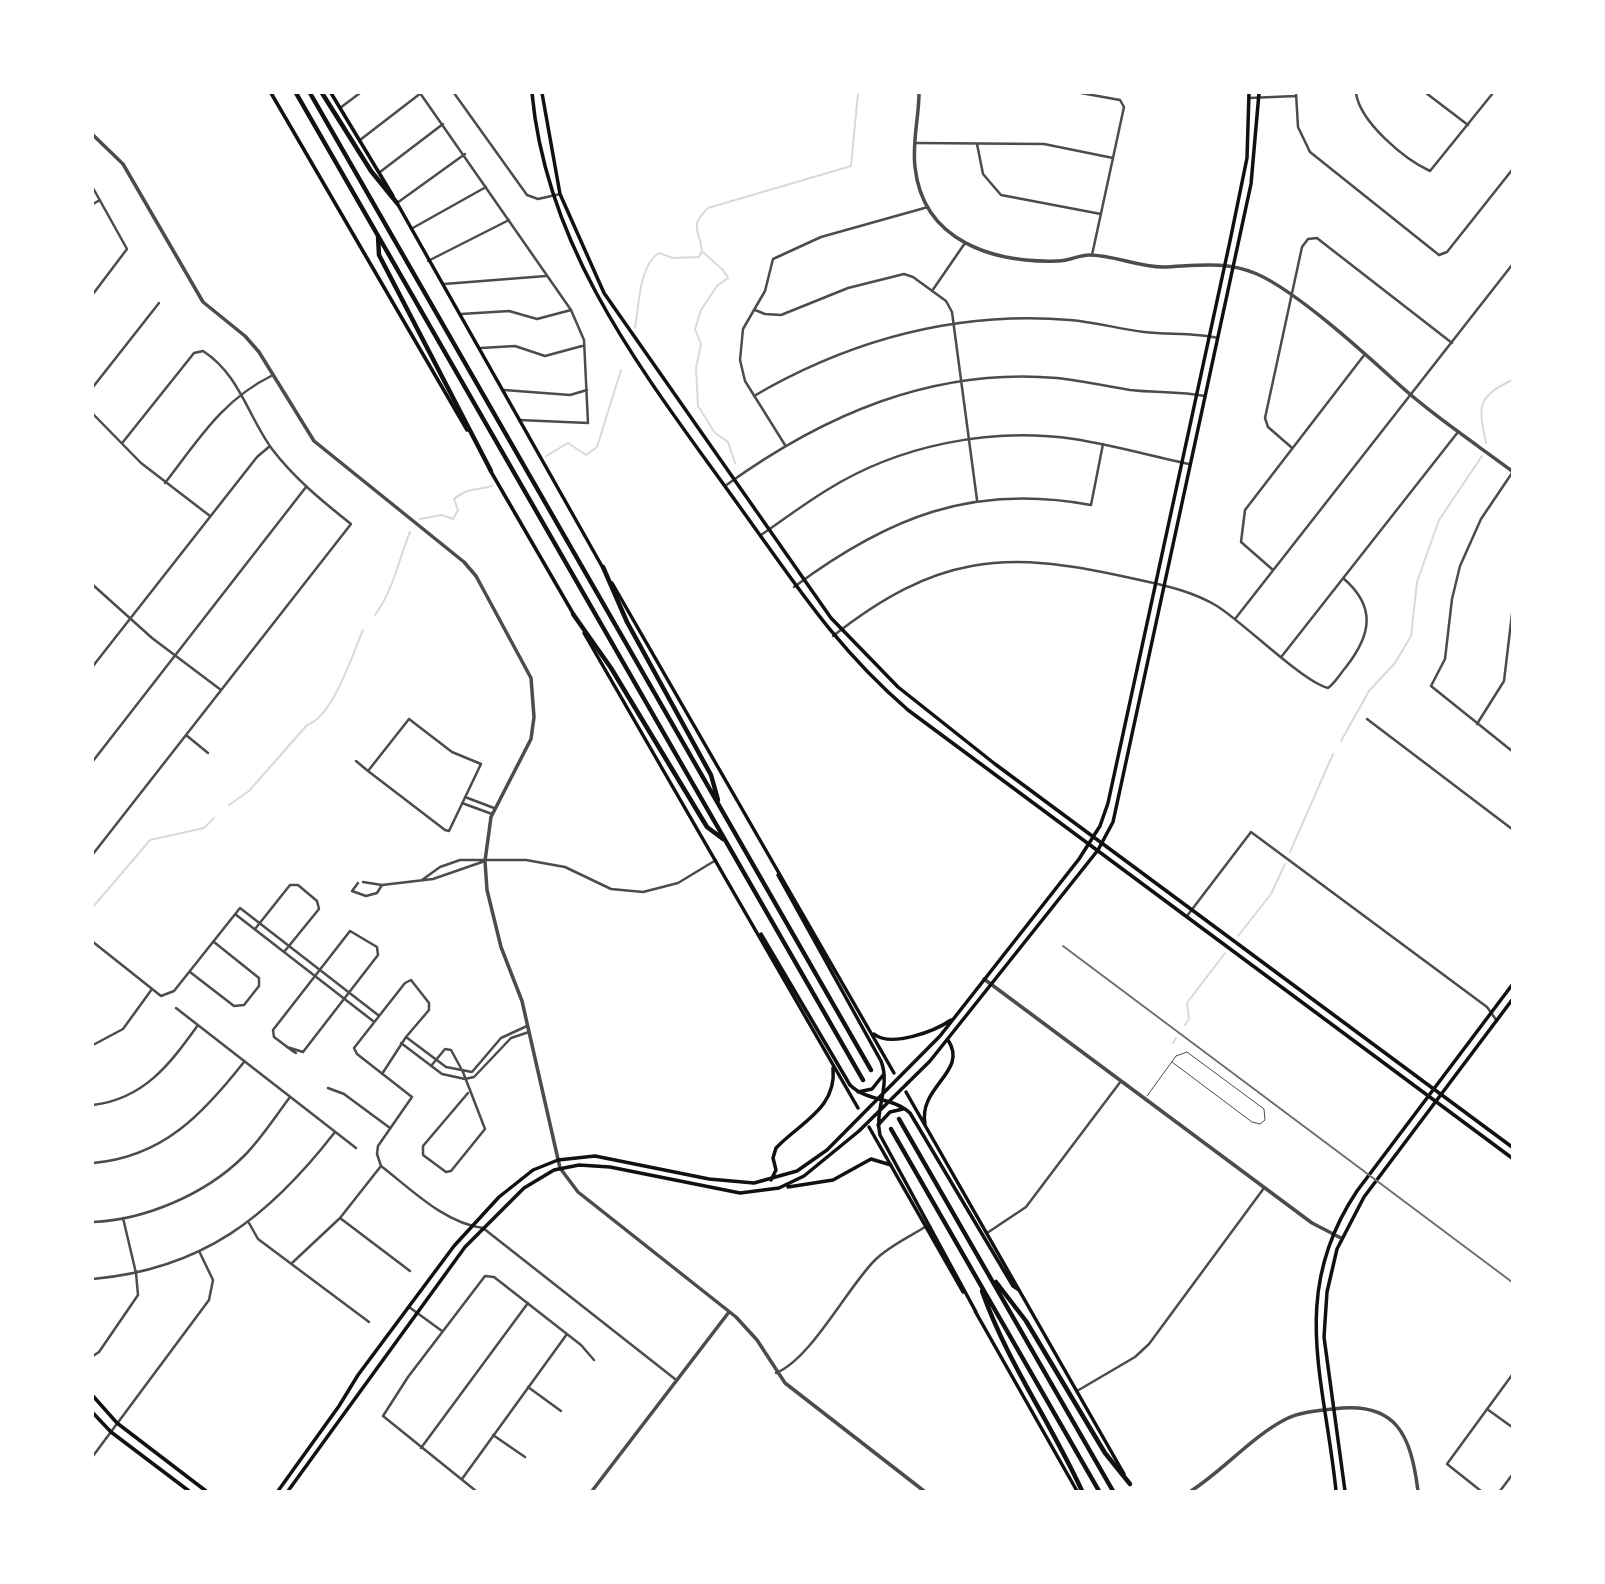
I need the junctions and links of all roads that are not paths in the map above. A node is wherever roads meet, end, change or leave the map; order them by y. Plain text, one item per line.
1 (271, 93) edge
2 (296, 93) edge
3 (310, 93) edge
4 (322, 93) edge
5 (331, 93) edge
6 (360, 93) edge
7 (421, 93) edge
8 (454, 93) edge
9 (532, 93) edge
10 (542, 93) edge
11 (919, 93) edge
12 (1081, 93) edge
13 (1356, 93) edge
14 (1426, 93) edge
15 (1493, 93) edge
16 (1296, 94) edge
17 (1249, 95) edge
18 (1259, 95) edge
19 (340, 108) junction
20 (545, 117) junction
21 (535, 119) junction
22 (443, 124) junction
23 (1468, 125) junction
24 (93, 135) edge
25 (360, 140) junction
26 (915, 143) junction
27 (977, 144) junction
28 (465, 154) junction
29 (1113, 158) junction
30 (1512, 170) edge
31 (380, 172) junction
32 (486, 187) junction
33 (93, 188) edge
34 (560, 194) junction
35 (552, 196) junction
36 (100, 200) junction
37 (397, 203) junction
38 (93, 204) edge
39 (930, 206) junction
40 (1101, 214) junction
41 (509, 220) junction
42 (411, 229) junction
43 (378, 236) junction
44 (965, 243) junction
45 (1092, 255) junction
46 (428, 261) junction
47 (1512, 265) edge
48 (1224, 266) junction
49 (1234, 268) junction
50 (546, 276) junction
51 (441, 284) junction
52 (932, 291) junction
53 (93, 293) edge
54 (1291, 296) junction
55 (159, 303) dead end
56 (571, 310) junction
57 (755, 310) junction
58 (458, 314) junction
59 (954, 323) junction
60 (1208, 336) junction
61 (1218, 338) junction
62 (1452, 343) junction
63 (582, 346) junction
64 (477, 348) junction
65 (1365, 354) junction
66 (651, 361) junction
67 (641, 367) junction
68 (273, 375) junction
69 (961, 381) junction
70 (93, 387) edge
71 (501, 390) junction
72 (587, 390) junction
73 (240, 393) junction
74 (1196, 394) junction
75 (1411, 395) junction
76 (754, 396) junction
77 (1205, 396) junction
78 (93, 414) edge
79 (519, 420) junction
80 (1458, 432) junction
81 (969, 439) junction
82 (123, 442) junction
83 (1103, 444) junction
84 (785, 445) junction
85 (270, 446) junction
86 (1292, 447) junction
87 (1181, 462) junction
88 (1189, 464) junction
89 (491, 471) junction
90 (1512, 472) edge
91 (733, 481) junction
92 (165, 483) junction
93 (725, 486) junction
94 (306, 487) junction
95 (978, 500) junction
96 (210, 516) junction
97 (1169, 516) junction
98 (1178, 518) junction
99 (767, 531) junction
100 (760, 536) junction
101 (603, 567) junction
102 (1273, 570) junction
103 (1343, 578) junction
104 (802, 581) junction
105 (1154, 583) junction
106 (93, 585) edge
107 (1165, 585) junction
108 (794, 587) junction
109 (573, 614) junction
110 (1512, 614) edge
111 (131, 617) junction
112 (1235, 619) junction
113 (842, 629) junction
114 (833, 636) junction
115 (176, 655) junction
116 (1282, 656) junction
117 (1138, 660) junction
118 (1147, 662) junction
119 (93, 666) edge
120 (221, 690) junction
121 (924, 709) junction
122 (918, 717) junction
123 (1125, 718) junction
124 (1367, 719) dead end
125 (1135, 720) junction
126 (1477, 724) junction
127 (186, 736) junction
128 (1512, 751) edge
129 (208, 752) dead end
130 (93, 761) edge
131 (356, 761) dead end
132 (995, 764) junction
133 (368, 771) junction
134 (990, 771) junction
135 (1113, 774) junction
136 (1122, 777) junction
137 (465, 797) junction
138 (463, 803) junction
139 (721, 807) junction
140 (494, 808) junction
141 (492, 814) junction
142 (1512, 829) edge
143 (1094, 837) junction
144 (725, 840) junction
145 (1090, 844) junction
146 (1102, 844) junction
147 (765, 848) junction
148 (1098, 850) junction
149 (93, 854) edge
150 (716, 860) junction
151 (485, 861) junction
152 (456, 862) junction
153 (458, 868) junction
154 (422, 880) junction
155 (382, 885) junction
156 (1192, 909) junction
157 (235, 914) junction
158 (250, 915) junction
159 (1187, 916) junction
160 (245, 922) junction
161 (260, 923) junction
162 (755, 928) junction
163 (255, 929) junction
164 (1021, 933) junction
165 (276, 935) junction
166 (1028, 940) junction
167 (93, 942) edge
168 (214, 942) junction
169 (271, 942) junction
170 (289, 946) junction
171 (1244, 948) junction
172 (284, 952) junction
173 (1240, 955) junction
174 (308, 960) junction
175 (303, 966) junction
176 (319, 969) junction
177 (190, 972) junction
178 (314, 975) junction
179 (984, 979) junction
180 (1292, 984) junction
181 (992, 985) junction
182 (1512, 985) edge
183 (152, 989) junction
184 (1286, 991) junction
185 (349, 992) junction
186 (344, 998) junction
187 (1512, 1000) edge
188 (176, 1008) dead end
189 (1492, 1013) junction
190 (378, 1015) junction
191 (955, 1017) junction
192 (373, 1021) junction
193 (1497, 1021) junction
194 (198, 1025) junction
195 (1348, 1025) junction
196 (527, 1026) junction
197 (869, 1031) junction
198 (529, 1032) junction
199 (1342, 1032) junction
200 (406, 1037) junction
201 (947, 1040) junction
202 (401, 1043) junction
203 (93, 1045) edge
204 (419, 1047) junction
205 (415, 1053) junction
206 (489, 1053) junction
207 (494, 1056) junction
208 (436, 1060) junction
209 (244, 1062) junction
210 (1172, 1062) junction
211 (833, 1065) junction
212 (431, 1066) junction
213 (450, 1069) junction
214 (871, 1070) dead end
215 (463, 1072) junction
216 (884, 1072) junction
217 (894, 1073) dead end
218 (382, 1074) junction
219 (447, 1077) junction
220 (465, 1079) junction
221 (863, 1080) dead end
222 (1121, 1081) junction
223 (328, 1088) dead end
224 (1434, 1090) junction
225 (883, 1091) junction
226 (857, 1092) junction
227 (906, 1092) dead end
228 (468, 1093) junction
229 (1441, 1095) junction
230 (290, 1097) junction
231 (1429, 1097) junction
232 (875, 1099) junction
233 (1145, 1099) junction
234 (881, 1100) junction
235 (888, 1102) junction
236 (1436, 1102) junction
237 (93, 1105) edge
238 (858, 1108) dead end
239 (905, 1109) junction
240 (880, 1111) junction
241 (900, 1119) dead end
242 (878, 1125) junction
243 (869, 1127) dead end
244 (390, 1128) junction
245 (926, 1128) junction
246 (891, 1129) dead end
247 (335, 1132) junction
248 (1397, 1138) junction
249 (1405, 1143) junction
250 (1512, 1147) edge
251 (356, 1148) dead end
252 (1512, 1158) edge
253 (558, 1160) junction
254 (93, 1163) edge
255 (891, 1165) junction
256 (382, 1166) junction
257 (653, 1167) junction
258 (560, 1168) junction
259 (659, 1168) junction
260 (654, 1177) junction
261 (709, 1179) junction
262 (771, 1180) junction
263 (509, 1188) junction
264 (779, 1188) junction
265 (1265, 1188) junction
266 (707, 1189) junction
267 (516, 1195) junction
268 (341, 1218) junction
269 (123, 1219) junction
270 (93, 1222) edge
271 (249, 1223) junction
272 (469, 1227) junction
273 (925, 1227) junction
274 (483, 1228) junction
275 (987, 1233) junction
276 (1333, 1234) junction
277 (1341, 1238) junction
278 (199, 1252) junction
279 (292, 1264) junction
280 (410, 1271) dead end
281 (987, 1271) junction
282 (136, 1273) junction
283 (93, 1279) edge
284 (978, 1280) junction
285 (1019, 1290) junction
286 (528, 1303) junction
287 (409, 1307) junction
288 (730, 1312) junction
289 (976, 1312) junction
290 (416, 1313) junction
291 (369, 1322) dead end
292 (442, 1331) junction
293 (567, 1334) junction
294 (1324, 1337) junction
295 (1315, 1338) junction
296 (93, 1356) edge
297 (594, 1360) dead end
298 (365, 1366) junction
299 (372, 1372) junction
300 (776, 1373) junction
301 (1512, 1375) edge
302 (675, 1380) junction
303 (528, 1387) junction
304 (1076, 1391) junction
305 (93, 1396) edge
306 (1334, 1409) junction
307 (1487, 1409) junction
308 (1325, 1410) junction
309 (561, 1411) dead end
310 (93, 1413) edge
311 (328, 1422) junction
312 (117, 1423) junction
313 (1512, 1427) edge
314 (335, 1428) junction
315 (111, 1432) junction
316 (493, 1435) junction
317 (421, 1448) junction
318 (93, 1456) edge
319 (525, 1457) dead end
320 (296, 1466) junction
321 (303, 1471) junction
322 (184, 1474) junction
323 (1512, 1475) edge
324 (461, 1480) junction
325 (177, 1482) junction
326 (1130, 1484) junction
327 (594, 1489) edge
328 (189, 1491) edge
329 (206, 1491) edge
330 (278, 1491) edge
331 (288, 1491) edge
332 (476, 1491) edge
333 (601, 1491) edge
334 (925, 1491) edge
335 (1080, 1491) edge
336 (1099, 1491) edge
337 (1113, 1491) edge
338 (1134, 1491) edge
339 (1191, 1491) edge
340 (1336, 1491) edge
341 (1345, 1491) edge
342 (1418, 1491) edge
343 (1481, 1491) edge
344 (1500, 1491) edge

1 - 89 main road
2 - 43 highway
3 - 139 highway
4 - 37 highway
5 - 19 main road
6 - 19 street
7 - 22 street
7 - 25 street
8 - 35 street
9 - 21 main road
10 - 20 main road
11 - 26 street
12 - 29 street
13 - 23 street
14 - 23 street
15 - 23 street
16 - 18 street
16 - 30 street
17 - 18 street
17 - 48 main road
18 - 49 main road
19 - 25 main road
20 - 21 main road
20 - 34 main road
21 - 35 main road
22 - 28 street
22 - 31 street
24 - 68 street
25 - 31 main road
26 - 27 street
26 - 39 street
27 - 29 street
27 - 40 street
28 - 32 street
28 - 37 street
29 - 40 street
31 - 37 main road
32 - 41 street
32 - 42 street
33 - 36 street
34 - 35 street
34 - 66 main road
35 - 67 main road
36 - 38 street
36 - 53 street
37 - 42 main road
39 - 44 street
39 - 57 street
40 - 45 street
41 - 46 street
41 - 50 street
42 - 46 main road
43 - 89 highway
43 - 144 highway
44 - 45 street
44 - 52 street
45 - 48 street
46 - 51 main road
47 - 62 street
48 - 49 street
48 - 60 main road
49 - 54 street
49 - 61 main road
50 - 51 street
50 - 56 street
51 - 58 main road
52 - 57 street
52 - 59 street
54 - 62 street
54 - 65 street
54 - 86 street
55 - 70 street
56 - 58 street
56 - 63 street
57 - 76 street
58 - 64 main road
59 - 60 street
59 - 69 street
59 - 76 street
60 - 61 street
60 - 74 main road
61 - 77 main road
62 - 75 street
63 - 64 street
63 - 72 street
64 - 71 main road
65 - 75 street
65 - 86 street
66 - 67 main road
66 - 91 main road
67 - 93 main road
68 - 73 street
68 - 140 street
69 - 74 street
69 - 81 street
69 - 84 street
71 - 72 street
71 - 79 main road
72 - 79 street
73 - 82 street
73 - 85 street
73 - 92 street
74 - 77 street
74 - 87 main road
75 - 80 street
75 - 102 street
76 - 84 street
77 - 88 main road
78 - 82 street
79 - 101 main road
80 - 90 street
80 - 103 street
81 - 83 street
81 - 95 street
81 - 99 street
82 - 92 street
83 - 87 street
83 - 95 street
84 - 91 street
85 - 94 street
85 - 96 street
86 - 102 street
87 - 88 street
87 - 97 main road
88 - 98 main road
89 - 109 main road
90 - 126 street
91 - 93 street
91 - 99 main road
92 - 96 street
93 - 100 main road
94 - 115 street
94 - 120 street
95 - 104 street
96 - 111 street
97 - 98 main road
97 - 105 main road
98 - 107 main road
99 - 100 street
99 - 104 main road
100 - 108 main road
101 - 139 highway
101 - 147 main road
102 - 112 street
103 - 116 street
103 - 116 street
104 - 108 street
104 - 113 main road
105 - 107 street
105 - 113 street
105 - 117 main road
106 - 111 street
107 - 112 street
107 - 118 main road
108 - 114 main road
109 - 144 highway
109 - 150 main road
110 - 126 street
111 - 115 street
111 - 119 street
112 - 116 street
113 - 114 street
113 - 121 main road
114 - 122 main road
115 - 120 street
115 - 130 street
117 - 118 main road
117 - 123 main road
118 - 125 main road
120 - 127 street
121 - 122 main road
121 - 132 main road
122 - 134 main road
123 - 125 main road
123 - 135 main road
124 - 142 street
125 - 136 main road
126 - 128 street
127 - 129 street
127 - 149 street
131 - 133 street
132 - 134 main road
132 - 143 main road
133 - 137 street
133 - 138 street
134 - 145 main road
135 - 136 main road
135 - 143 main road
136 - 146 main road
137 - 138 street
137 - 140 street
138 - 141 street
139 - 214 highway
140 - 141 street
141 - 151 street
143 - 145 main road
143 - 146 main road
144 - 221 highway
145 - 148 main road
145 - 164 main road
146 - 148 main road
146 - 156 main road
147 - 197 main road
147 - 216 main road
148 - 159 main road
148 - 166 main road
150 - 151 street
150 - 162 main road
151 - 152 street
151 - 153 street
151 - 196 street
152 - 153 street
152 - 154 street
153 - 154 street
154 - 155 street
155 - 155 street
156 - 159 street
156 - 171 main road
156 - 189 street
157 - 158 street
157 - 160 street
157 - 168 street
158 - 160 street
158 - 161 street
159 - 173 main road
160 - 163 street
161 - 163 street
161 - 165 street
161 - 170 street
162 - 211 main road
162 - 226 main road
163 - 169 street
164 - 166 main road
164 - 179 main road
165 - 169 street
165 - 170 street
166 - 181 main road
167 - 183 street
168 - 177 street
168 - 177 street
169 - 172 street
170 - 172 street
170 - 174 street
171 - 173 main road
171 - 180 main road
172 - 175 street
173 - 184 main road
174 - 175 street
174 - 176 street
175 - 178 street
176 - 178 street
176 - 185 street
176 - 185 street
177 - 183 street
178 - 186 street
178 - 186 street
179 - 181 street
179 - 191 main road
180 - 184 main road
180 - 195 main road
181 - 201 main road
181 - 222 street
182 - 189 main road
183 - 203 street
184 - 199 main road
185 - 186 street
185 - 190 street
186 - 192 street
187 - 193 main road
188 - 194 street
189 - 193 street
189 - 224 main road
190 - 192 street
190 - 200 street
191 - 197 main road
191 - 225 main road
192 - 218 street
193 - 229 main road
194 - 209 street
194 - 237 street
195 - 199 main road
195 - 224 main road
196 - 198 street
196 - 206 street
197 - 217 main road
198 - 207 street
198 - 253 street
199 - 231 main road
200 - 202 street
200 - 204 street
201 - 235 main road
201 - 245 main road
202 - 205 street
202 - 218 street
204 - 205 street
204 - 208 street
205 - 212 street
206 - 207 street
206 - 215 street
207 - 220 street
208 - 212 street
208 - 213 street
208 - 215 street
209 - 230 street
209 - 254 street
210 - 210 lane
210 - 233 lane
211 - 238 main road
211 - 262 main road
212 - 219 street
213 - 215 street
213 - 219 street
215 - 220 street
216 - 225 main road
216 - 226 main road
218 - 244 street
219 - 220 street
220 - 228 street
222 - 233 street
222 - 275 street
223 - 244 street
224 - 229 main road
224 - 231 main road
225 - 232 main road
225 - 234 main road
226 - 232 main road
227 - 245 main road
228 - 228 street
229 - 236 main road
229 - 250 main road
230 - 247 street
230 - 269 street
231 - 236 main road
231 - 248 main road
232 - 234 main road
232 - 262 main road
233 - 265 street
234 - 235 main road
234 - 240 main road
235 - 239 main road
235 - 240 main road
236 - 249 main road
236 - 252 main road
239 - 242 main road
239 - 285 main road
240 - 242 main road
240 - 264 main road
241 - 281 highway
242 - 289 main road
243 - 255 main road
244 - 256 street
245 - 275 main road
246 - 284 highway
247 - 251 street
247 - 271 street
248 - 249 main road
248 - 276 main road
249 - 277 main road
253 - 257 main road
253 - 258 street
253 - 263 main road
255 - 264 main road
255 - 273 main road
256 - 268 street
256 - 272 street
257 - 259 main road
257 - 260 main road
258 - 260 main road
258 - 267 main road
258 - 288 street
259 - 260 main road
259 - 261 main road
260 - 266 main road
261 - 262 main road
261 - 266 main road
263 - 267 main road
263 - 272 main road
264 - 266 main road
265 - 276 street
265 - 304 street
267 - 274 main road
268 - 279 street
268 - 280 street
269 - 270 street
269 - 282 street
271 - 278 street
271 - 279 street
272 - 274 street
272 - 287 main road
273 - 289 main road
273 - 300 street
274 - 290 main road
274 - 302 street
275 - 285 main road
276 - 277 street
276 - 295 main road
277 - 294 main road
278 - 282 street
278 - 312 street
279 - 291 street
281 - 326 highway
281 - 337 highway
282 - 283 street
282 - 296 street
284 - 335 highway
284 - 336 highway
285 - 304 main road
286 - 292 street
286 - 293 street
286 - 317 street
287 - 290 street
287 - 298 main road
288 - 300 street
288 - 302 street
289 - 335 main road
290 - 292 street
290 - 299 main road
292 - 317 street
293 - 297 street
293 - 303 street
294 - 295 main road
294 - 306 main road
295 - 308 main road
298 - 299 main road
298 - 311 main road
299 - 314 main road
300 - 334 street
301 - 307 street
302 - 327 street
303 - 309 street
303 - 316 street
304 - 326 main road
305 - 312 main road
306 - 308 street
306 - 341 main road
306 - 342 street
307 - 313 street
307 - 343 street
308 - 339 street
308 - 340 main road
310 - 315 main road
311 - 314 main road
311 - 320 main road
312 - 315 street
312 - 322 main road
314 - 321 main road
315 - 318 street
315 - 325 main road
316 - 319 street
316 - 324 street
317 - 324 street
320 - 321 main road
320 - 330 main road
321 - 331 main road
322 - 325 main road
322 - 329 main road
323 - 344 street
324 - 332 street
325 - 328 main road
326 - 338 main road
327 - 333 street

